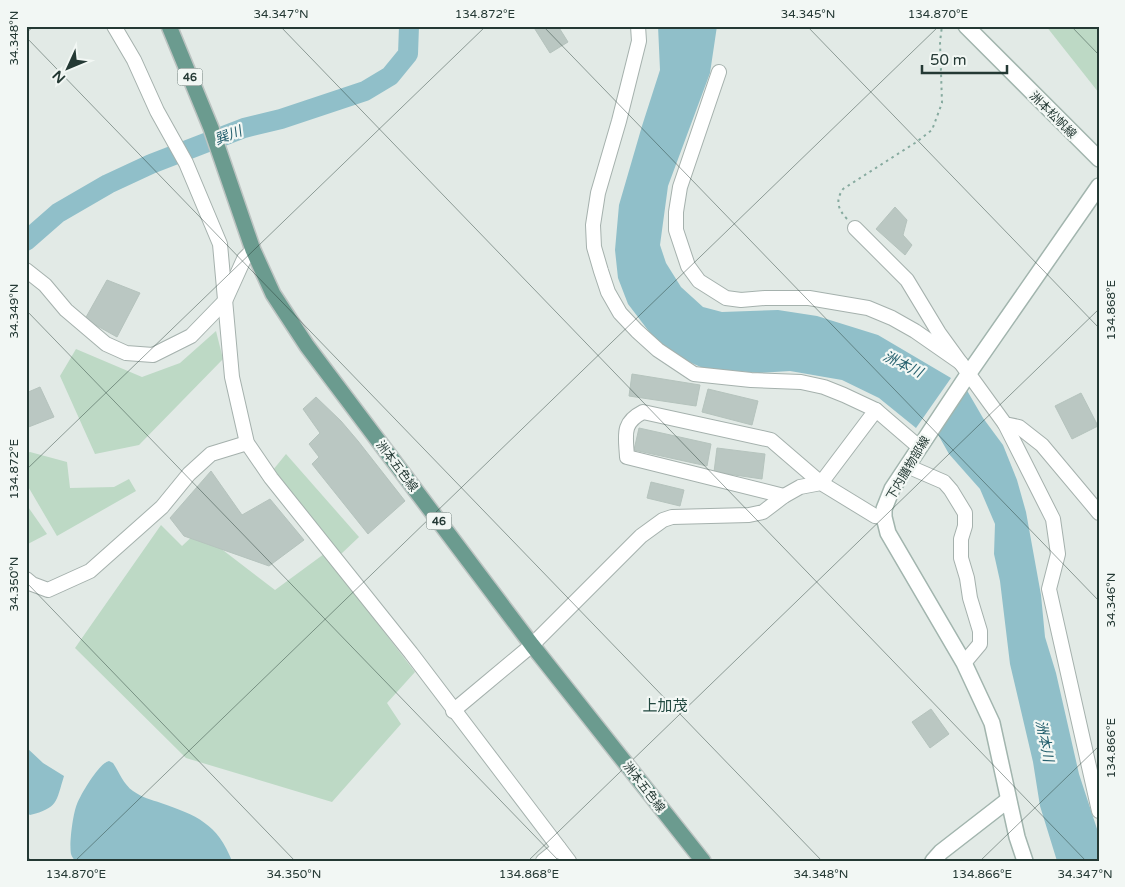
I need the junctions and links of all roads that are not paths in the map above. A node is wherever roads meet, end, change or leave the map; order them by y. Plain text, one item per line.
1 (114, 26) edge
2 (169, 26) edge
3 (638, 26) edge
4 (966, 26) edge
5 (719, 72) dead end
6 (1099, 159) edge
7 (1099, 186) edge
8 (855, 228) road end
9 (253, 250) junction
10 (26, 270) edge
11 (225, 301) junction
12 (964, 373) junction
13 (876, 410) junction
14 (1005, 424) junction
15 (247, 443) junction
16 (919, 447) junction
17 (907, 466) junction
18 (821, 483) junction
19 (784, 496) junction
20 (1099, 513) edge
21 (884, 516) junction
22 (26, 579) edge
23 (532, 645) junction
24 (964, 663) junction
25 (453, 711) junction
26 (1008, 800) junction
27 (1099, 811) edge
28 (559, 848) junction
29 (543, 861) edge
30 (569, 861) edge
31 (703, 861) edge
32 (933, 861) edge
33 (1025, 861) edge

1 - 11 street
2 - 9 main road, 洲本五色線 / 46
3 - 13 street
4 - 6 main road, 洲本松帆線
5 - 12 street
7 - 12 main road, 下内膳物部線
8 - 12 street
9 - 11 street
9 - 23 main road, 洲本五色線 / 46
10 - 11 street
11 - 15 street
12 - 14 street
12 - 16 main road, 下内膳物部線
13 - 16 street
13 - 18 street
14 - 20 street
14 - 27 street
15 - 22 street
15 - 25 street
16 - 17 main road, 下内膳物部線
17 - 21 main road, 下内膳物部線
17 - 24 street
18 - 19 street
18 - 19 street
18 - 21 street
19 - 23 street
21 - 24 main road, 下内膳物部線
23 - 25 street
23 - 31 main road, 洲本五色線 / 46
24 - 26 main road, 下内膳物部線
25 - 28 street
26 - 32 main road
26 - 33 main road, 下内膳物部線
28 - 29 street
28 - 30 street

